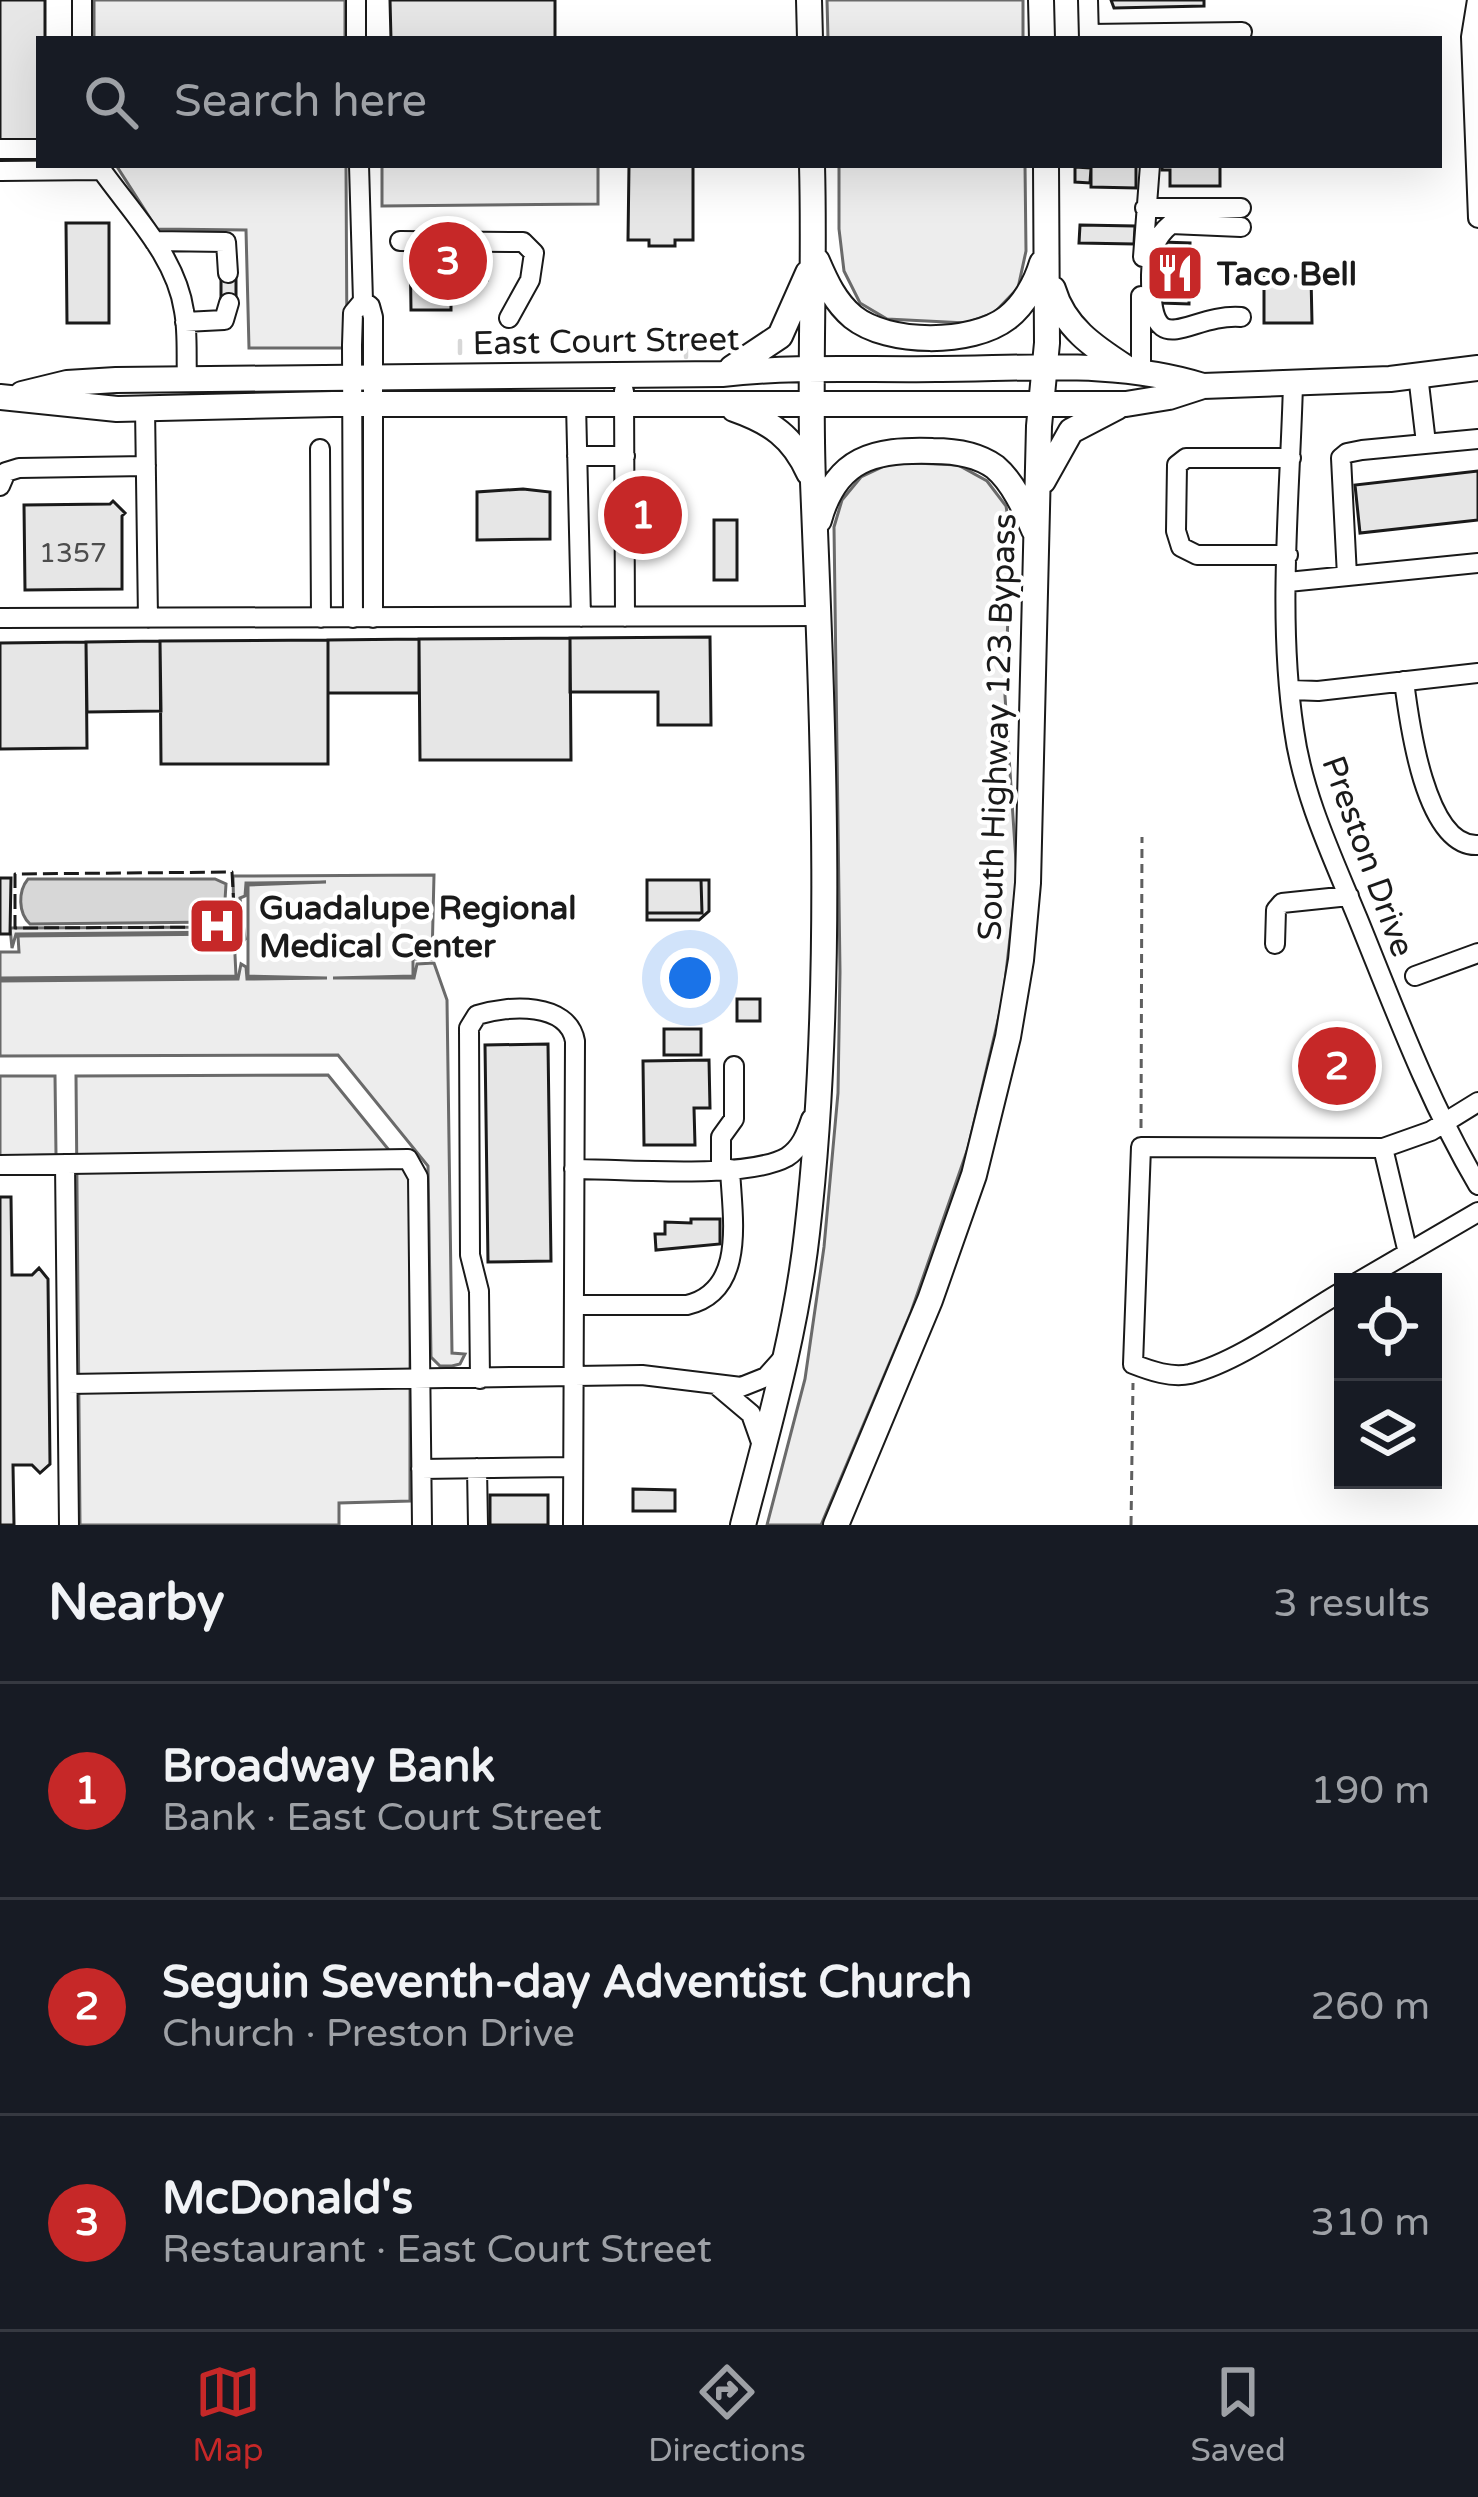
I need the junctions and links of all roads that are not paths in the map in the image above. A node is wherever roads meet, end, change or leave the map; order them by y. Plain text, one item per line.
1 (82, 0) edge
2 (356, 0) edge
3 (809, 0) edge
4 (1041, 0) edge
5 (1088, 0) edge
6 (1477, 0) edge
7 (1242, 32) dead end
8 (82, 36) edge
9 (356, 36) edge
10 (810, 36) edge
11 (1042, 36) edge
12 (1089, 36) edge
13 (0, 149) edge
14 (36, 149) edge
15 (66, 168) edge
16 (100, 168) edge
17 (359, 168) edge
18 (812, 168) edge
19 (1046, 168) edge
20 (1150, 168) edge
21 (0, 170) edge
22 (1145, 208) junction
23 (1478, 218) edge
24 (400, 241) dead end
25 (154, 242) junction
26 (814, 254) junction
27 (1048, 254) junction
28 (228, 273) dead end
29 (229, 303) dead end
30 (514, 310) dead end
31 (1241, 317) dead end
32 (185, 322) junction
33 (814, 368) junction
34 (1478, 368) edge
35 (1045, 369) junction
36 (1134, 369) junction
37 (722, 374) junction
38 (624, 375) junction
39 (1418, 375) junction
40 (362, 376) junction
41 (187, 377) junction
42 (1293, 384) junction
43 (1203, 386) junction
44 (4, 397) edge
45 (576, 404) junction
46 (624, 404) junction
47 (721, 404) junction
48 (812, 404) junction
49 (1041, 404) junction
50 (1126, 404) junction
51 (362, 405) junction
52 (145, 408) junction
53 (1478, 439) edge
54 (1426, 443) junction
55 (320, 449) dead end
56 (577, 456) junction
57 (625, 456) junction
58 (1291, 458) junction
59 (146, 466) junction
60 (2, 473) edge
61 (813, 481) junction
62 (1037, 494) junction
63 (817, 532) junction
64 (1037, 538) junction
65 (1288, 555) junction
66 (1478, 562) edge
67 (1347, 576) junction
68 (1288, 582) junction
69 (818, 616) junction
70 (321, 617) junction
71 (363, 617) junction
72 (580, 617) junction
73 (625, 617) junction
74 (0, 618) edge
75 (148, 618) junction
76 (1478, 673) edge
77 (1404, 681) junction
78 (1291, 690) junction
79 (1478, 845) edge
80 (1348, 896) junction
81 (1275, 944) dead end
82 (1478, 953) edge
83 (1415, 976) dead end
84 (734, 1066) dead end
85 (1478, 1102) edge
86 (817, 1103) junction
87 (1442, 1123) junction
88 (1383, 1148) junction
89 (65, 1164) junction
90 (0, 1166) edge
91 (574, 1169) junction
92 (729, 1169) junction
93 (1478, 1185) edge
94 (1478, 1212) edge
95 (1408, 1253) junction
96 (1374, 1273) edge
97 (1334, 1296) edge
98 (574, 1305) junction
99 (787, 1354) junction
100 (480, 1378) junction
101 (573, 1378) junction
102 (421, 1380) junction
103 (68, 1384) junction
104 (719, 1387) junction
105 (763, 1448) junction
106 (573, 1467) junction
107 (477, 1468) junction
108 (421, 1469) junction
109 (70, 1525) edge
110 (422, 1525) edge
111 (478, 1525) edge
112 (573, 1525) edge
113 (743, 1525) edge
114 (836, 1525) edge

1 - 8 street
2 - 9 street
3 - 10 main road
4 - 11 main road
5 - 12 street
6 - 23 street
7 - 12 street
13 - 14 street
15 - 21 street
16 - 25 street
17 - 40 street
18 - 26 main road
19 - 27 main road, South Highway 123 Bypass
20 - 22 street
22 - 31 street
22 - 36 street
24 - 30 street
25 - 28 street
25 - 32 street
26 - 27 main road
26 - 33 main road
26 - 37 main road
27 - 35 main road, South Highway 123 Bypass
27 - 36 main road
29 - 32 street
32 - 41 street
33 - 35 main road, East Court Street
33 - 37 main road, East Court Street
33 - 48 main road
34 - 39 main road, East Court Street
35 - 36 main road, East Court Street
35 - 49 main road, South Highway 123 Bypass
36 - 43 main road, East Court Street
37 - 38 main road, East Court Street
38 - 40 main road, East Court Street
38 - 46 street
39 - 42 main road, East Court Street
39 - 54 street
40 - 41 main road, East Court Street
40 - 51 street
41 - 44 main road, East Court Street
42 - 43 main road, East Court Street
42 - 58 street, Preston Drive
43 - 50 main road, East Court Street
44 - 52 main road, East Court Street
45 - 46 main road, East Court Street
45 - 51 main road, East Court Street
45 - 56 street
46 - 47 main road, East Court Street
46 - 57 street
47 - 48 main road, East Court Street
47 - 61 main road
48 - 49 main road, East Court Street
48 - 61 main road
49 - 50 main road, East Court Street
49 - 62 main road, South Highway 123 Bypass
50 - 62 main road
51 - 52 main road, East Court Street
51 - 71 street
52 - 59 street
53 - 54 street
54 - 67 street
55 - 70 street
56 - 57 street
56 - 72 street
57 - 73 street
58 - 65 street, Preston Drive
58 - 65 street
59 - 60 street
59 - 75 street
61 - 63 main road
62 - 64 main road, South Highway 123 Bypass
63 - 64 main road
63 - 69 main road
64 - 114 main road, South Highway 123 Bypass
65 - 68 street, Preston Drive
66 - 67 street
67 - 68 street
68 - 78 street, Preston Drive
69 - 73 street
69 - 86 main road
70 - 71 street
70 - 75 street
71 - 72 street
72 - 73 street
74 - 75 street
76 - 77 street
77 - 78 street
77 - 79 street
78 - 80 street, Preston Drive
80 - 81 street
80 - 87 street, Preston Drive
82 - 83 street
84 - 92 street
85 - 87 street
86 - 92 street
86 - 99 main road
87 - 88 street
87 - 93 street, Preston Drive
88 - 95 street
88 - 97 street
89 - 90 street
89 - 102 street
89 - 103 street
91 - 92 street
91 - 98 street
91 - 100 street
92 - 98 street
94 - 95 street
95 - 96 street
98 - 101 street
99 - 104 street
99 - 105 main road
100 - 101 street
100 - 102 street
101 - 104 street
101 - 106 street
102 - 103 street
102 - 108 street
103 - 109 street
104 - 105 street
105 - 113 main road
106 - 107 street
106 - 112 street
107 - 108 street
107 - 111 street
108 - 110 street

